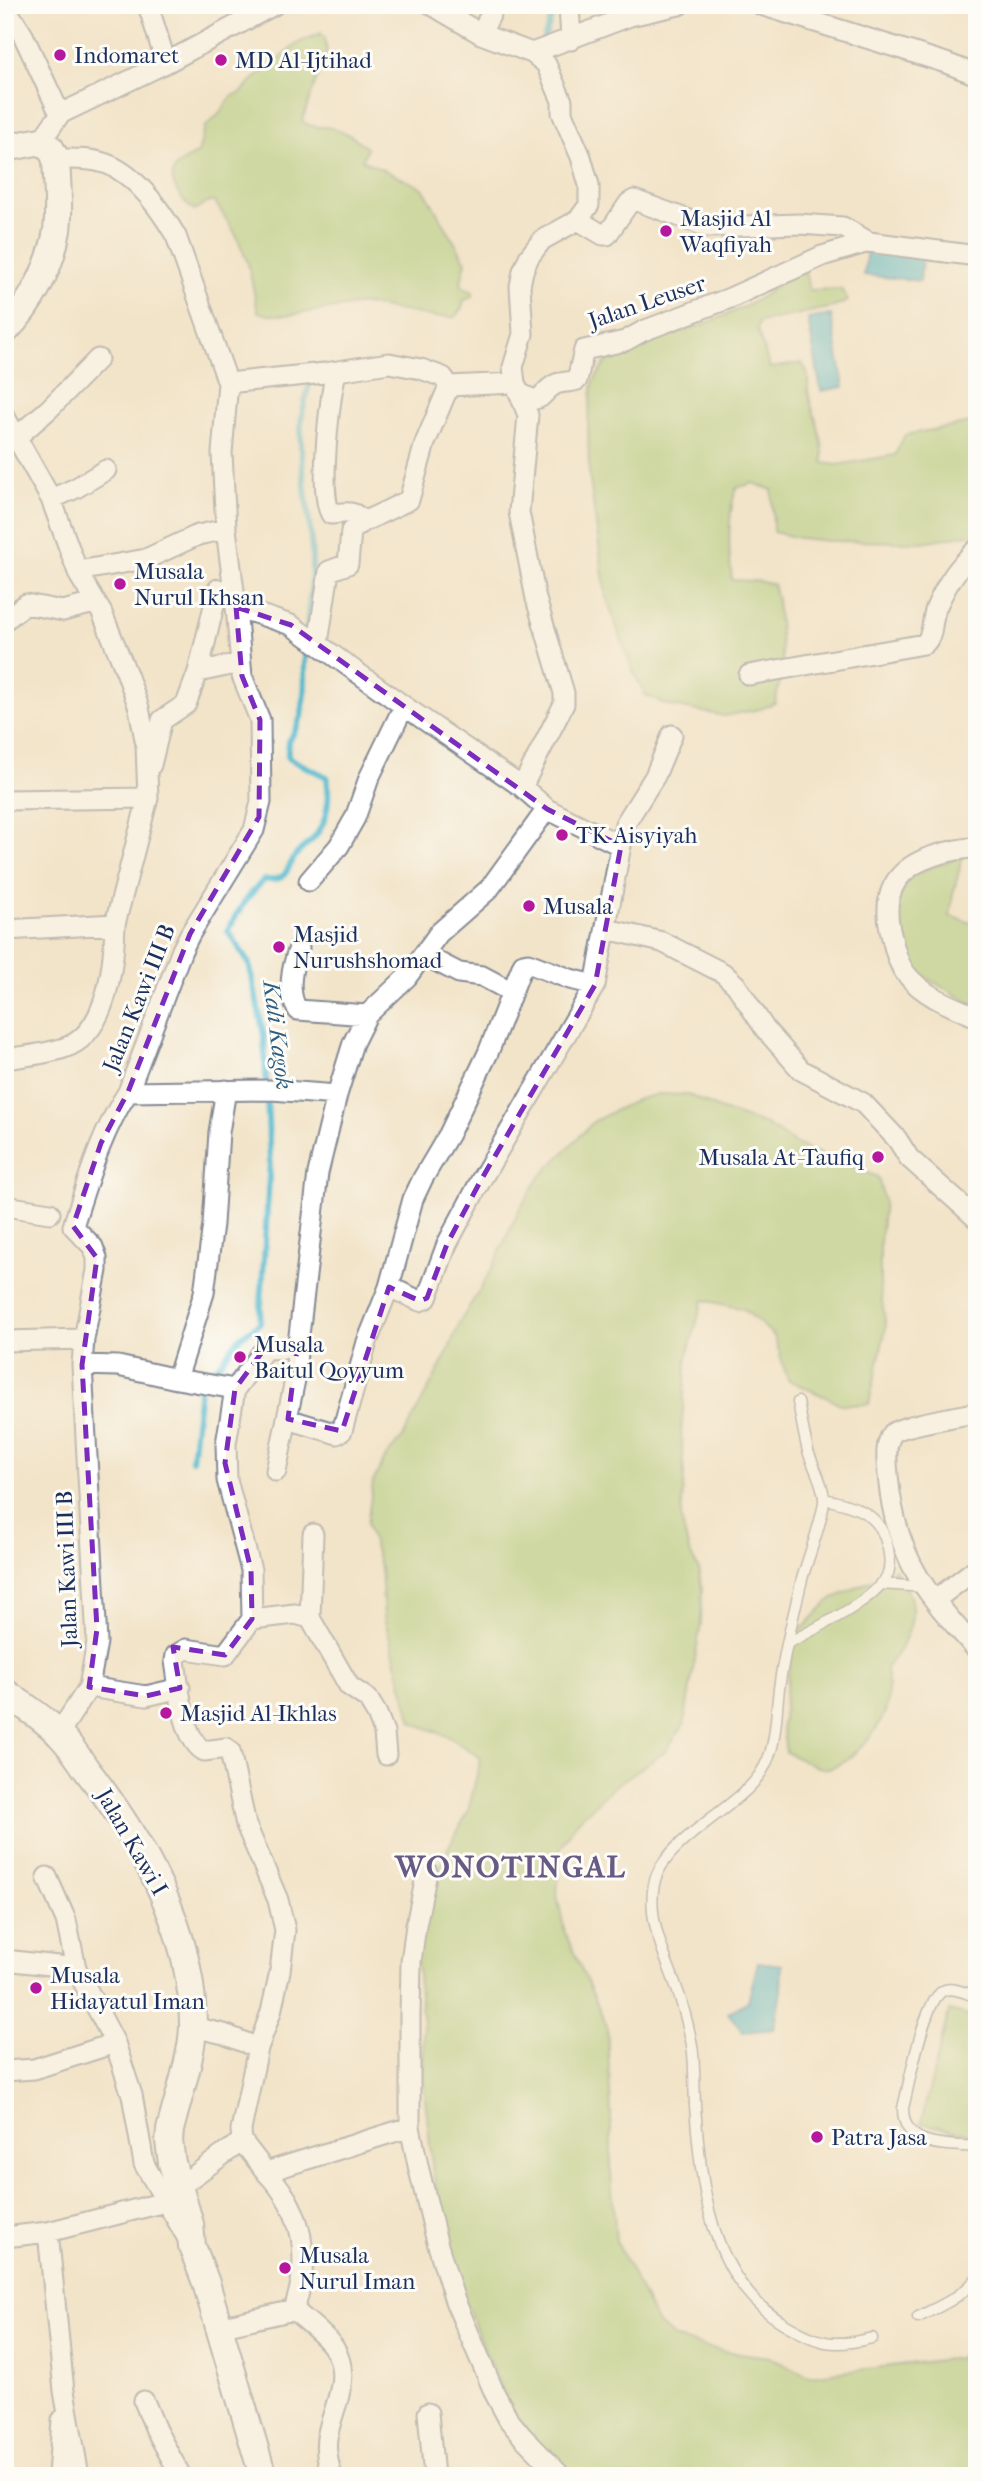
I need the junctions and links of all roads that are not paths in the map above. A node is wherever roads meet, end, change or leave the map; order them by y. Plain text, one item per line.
1 (148, 5) edge
2 (274, 5) edge
3 (432, 5) edge
4 (495, 5) edge
5 (569, 5) edge
6 (680, 5) edge
7 (761, 5) edge
8 (5, 7) edge
9 (631, 11) edge
10 (481, 34) junction
11 (571, 40) junction
12 (532, 53) junction
13 (166, 62) junction
14 (977, 75) edge
15 (60, 114) junction
16 (5, 148) edge
17 (49, 150) junction
18 (578, 220) junction
19 (869, 242) junction
20 (977, 256) edge
21 (5, 331) edge
22 (98, 359) dead end
23 (330, 372) junction
24 (228, 383) junction
25 (449, 386) junction
26 (518, 388) junction
27 (5, 417) edge
28 (18, 436) junction
29 (106, 470) dead end
30 (51, 499) junction
31 (363, 522) junction
32 (226, 529) junction
33 (977, 549) edge
34 (78, 571) junction
35 (218, 589) dead end
36 (94, 603) junction
37 (236, 607) junction
38 (13, 614) edge
39 (314, 641) junction
40 (240, 663) junction
41 (198, 672) junction
42 (749, 674) dead end
43 (404, 706) junction
44 (672, 735) dead end
45 (147, 776) junction
46 (522, 787) junction
47 (148, 798) junction
48 (5, 800) edge
49 (547, 809) junction
50 (621, 846) junction
51 (977, 847) edge
52 (309, 881) dead end
53 (115, 925) junction
54 (607, 929) junction
55 (5, 930) edge
56 (299, 948) dead end
57 (424, 955) junction
58 (595, 985) junction
59 (512, 992) junction
60 (367, 1015) junction
61 (977, 1017) edge
62 (5, 1059) edge
63 (226, 1090) junction
64 (128, 1092) junction
65 (337, 1095) junction
66 (5, 1206) edge
67 (50, 1213) dead end
68 (977, 1219) edge
69 (389, 1287) junction
70 (84, 1339) junction
71 (5, 1341) edge
72 (297, 1346) junction
73 (82, 1365) junction
74 (177, 1379) junction
75 (235, 1389) junction
76 (798, 1402) dead end
77 (977, 1412) edge
78 (288, 1419) junction
79 (276, 1471) dead end
80 (824, 1499) junction
81 (313, 1534) dead end
82 (977, 1568) edge
83 (880, 1584) junction
84 (930, 1593) junction
85 (310, 1618) junction
86 (252, 1619) junction
87 (788, 1643) junction
88 (977, 1650) edge
89 (89, 1687) junction
90 (180, 1688) junction
91 (5, 1692) edge
92 (59, 1733) junction
93 (386, 1755) dead end
94 (427, 1872) dead end
95 (47, 1877) dead end
96 (5, 1960) edge
97 (76, 1968) junction
98 (977, 1997) edge
99 (193, 2027) junction
100 (115, 2043) junction
101 (258, 2048) junction
102 (5, 2071) edge
103 (410, 2127) junction
104 (242, 2141) junction
105 (977, 2147) edge
106 (266, 2172) junction
107 (172, 2194) junction
108 (48, 2232) junction
109 (5, 2237) edge
110 (977, 2278) edge
111 (294, 2310) junction
112 (918, 2317) dead end
113 (219, 2327) junction
114 (872, 2338) dead end
115 (64, 2391) junction
116 (144, 2401) dead end
117 (428, 2413) dead end
118 (58, 2476) edge
119 (79, 2476) edge
120 (181, 2476) edge
121 (263, 2476) edge
122 (332, 2476) edge
123 (434, 2476) edge
124 (561, 2476) edge

1 - 13 street
2 - 13 street
3 - 10 street
4 - 10 street
5 - 11 street
6 - 9 street
7 - 14 street
8 - 15 street
9 - 11 street
10 - 12 street
11 - 12 street
12 - 18 street
13 - 15 street
15 - 17 street
16 - 17 street
17 - 21 street
17 - 24 street
18 - 19 street
18 - 26 street
19 - 20 street, Jalan Leuser
19 - 26 street, Jalan Leuser
22 - 28 street
23 - 24 street
23 - 25 street
23 - 31 street
24 - 32 street, Jalan Kawi III B
25 - 26 street
25 - 31 street
26 - 46 street
27 - 28 street
28 - 30 street
29 - 30 street
30 - 34 street
31 - 39 street
32 - 34 street
32 - 37 street, Jalan Kawi III B
33 - 42 street
34 - 36 street
35 - 41 street
36 - 38 street
36 - 45 street
37 - 39 street
37 - 40 street, Jalan Kawi III B
39 - 43 street
40 - 41 street
40 - 64 street, Jalan Kawi III B
41 - 45 street
43 - 46 street
43 - 52 street
44 - 50 street
45 - 47 street
46 - 49 street
47 - 48 street
47 - 53 street
49 - 50 street
49 - 57 street
50 - 54 street
51 - 61 street
53 - 55 street
53 - 62 street
54 - 58 street
54 - 68 street
56 - 60 street
57 - 59 street
57 - 60 street
58 - 59 street
58 - 69 street
59 - 69 street
60 - 65 street
63 - 64 street
63 - 65 street
63 - 74 street
64 - 70 street, Jalan Kawi III B
65 - 72 street
66 - 67 street
69 - 78 street
70 - 71 street
70 - 73 street, Jalan Kawi III B
72 - 75 street
72 - 78 street
73 - 74 street
73 - 89 street, Jalan Kawi III B
74 - 75 street
75 - 86 street
76 - 80 lane
77 - 84 street
78 - 79 street
80 - 83 lane
80 - 87 lane
81 - 85 street
82 - 84 street
83 - 84 lane
83 - 87 lane
84 - 88 street
85 - 86 street
85 - 93 street
86 - 90 street
87 - 114 lane
89 - 90 street
89 - 92 street, Jalan Kawi III B
90 - 101 street
91 - 92 street, Jalan Kawi I
92 - 99 street, Jalan Kawi I
94 - 103 street
95 - 97 street
96 - 97 street
97 - 100 street
98 - 105 lane
99 - 101 street
99 - 107 street, Jalan Kawi I
100 - 102 street
100 - 107 street
101 - 104 street
103 - 106 street
103 - 124 street
104 - 106 street
104 - 107 street
106 - 111 street
107 - 108 street
107 - 113 street, Jalan Kawi I
108 - 109 street
108 - 115 street
110 - 112 lane
111 - 113 street
111 - 122 street
113 - 121 street, Jalan Kawi I
115 - 118 street
115 - 119 street
116 - 120 street
117 - 123 street

